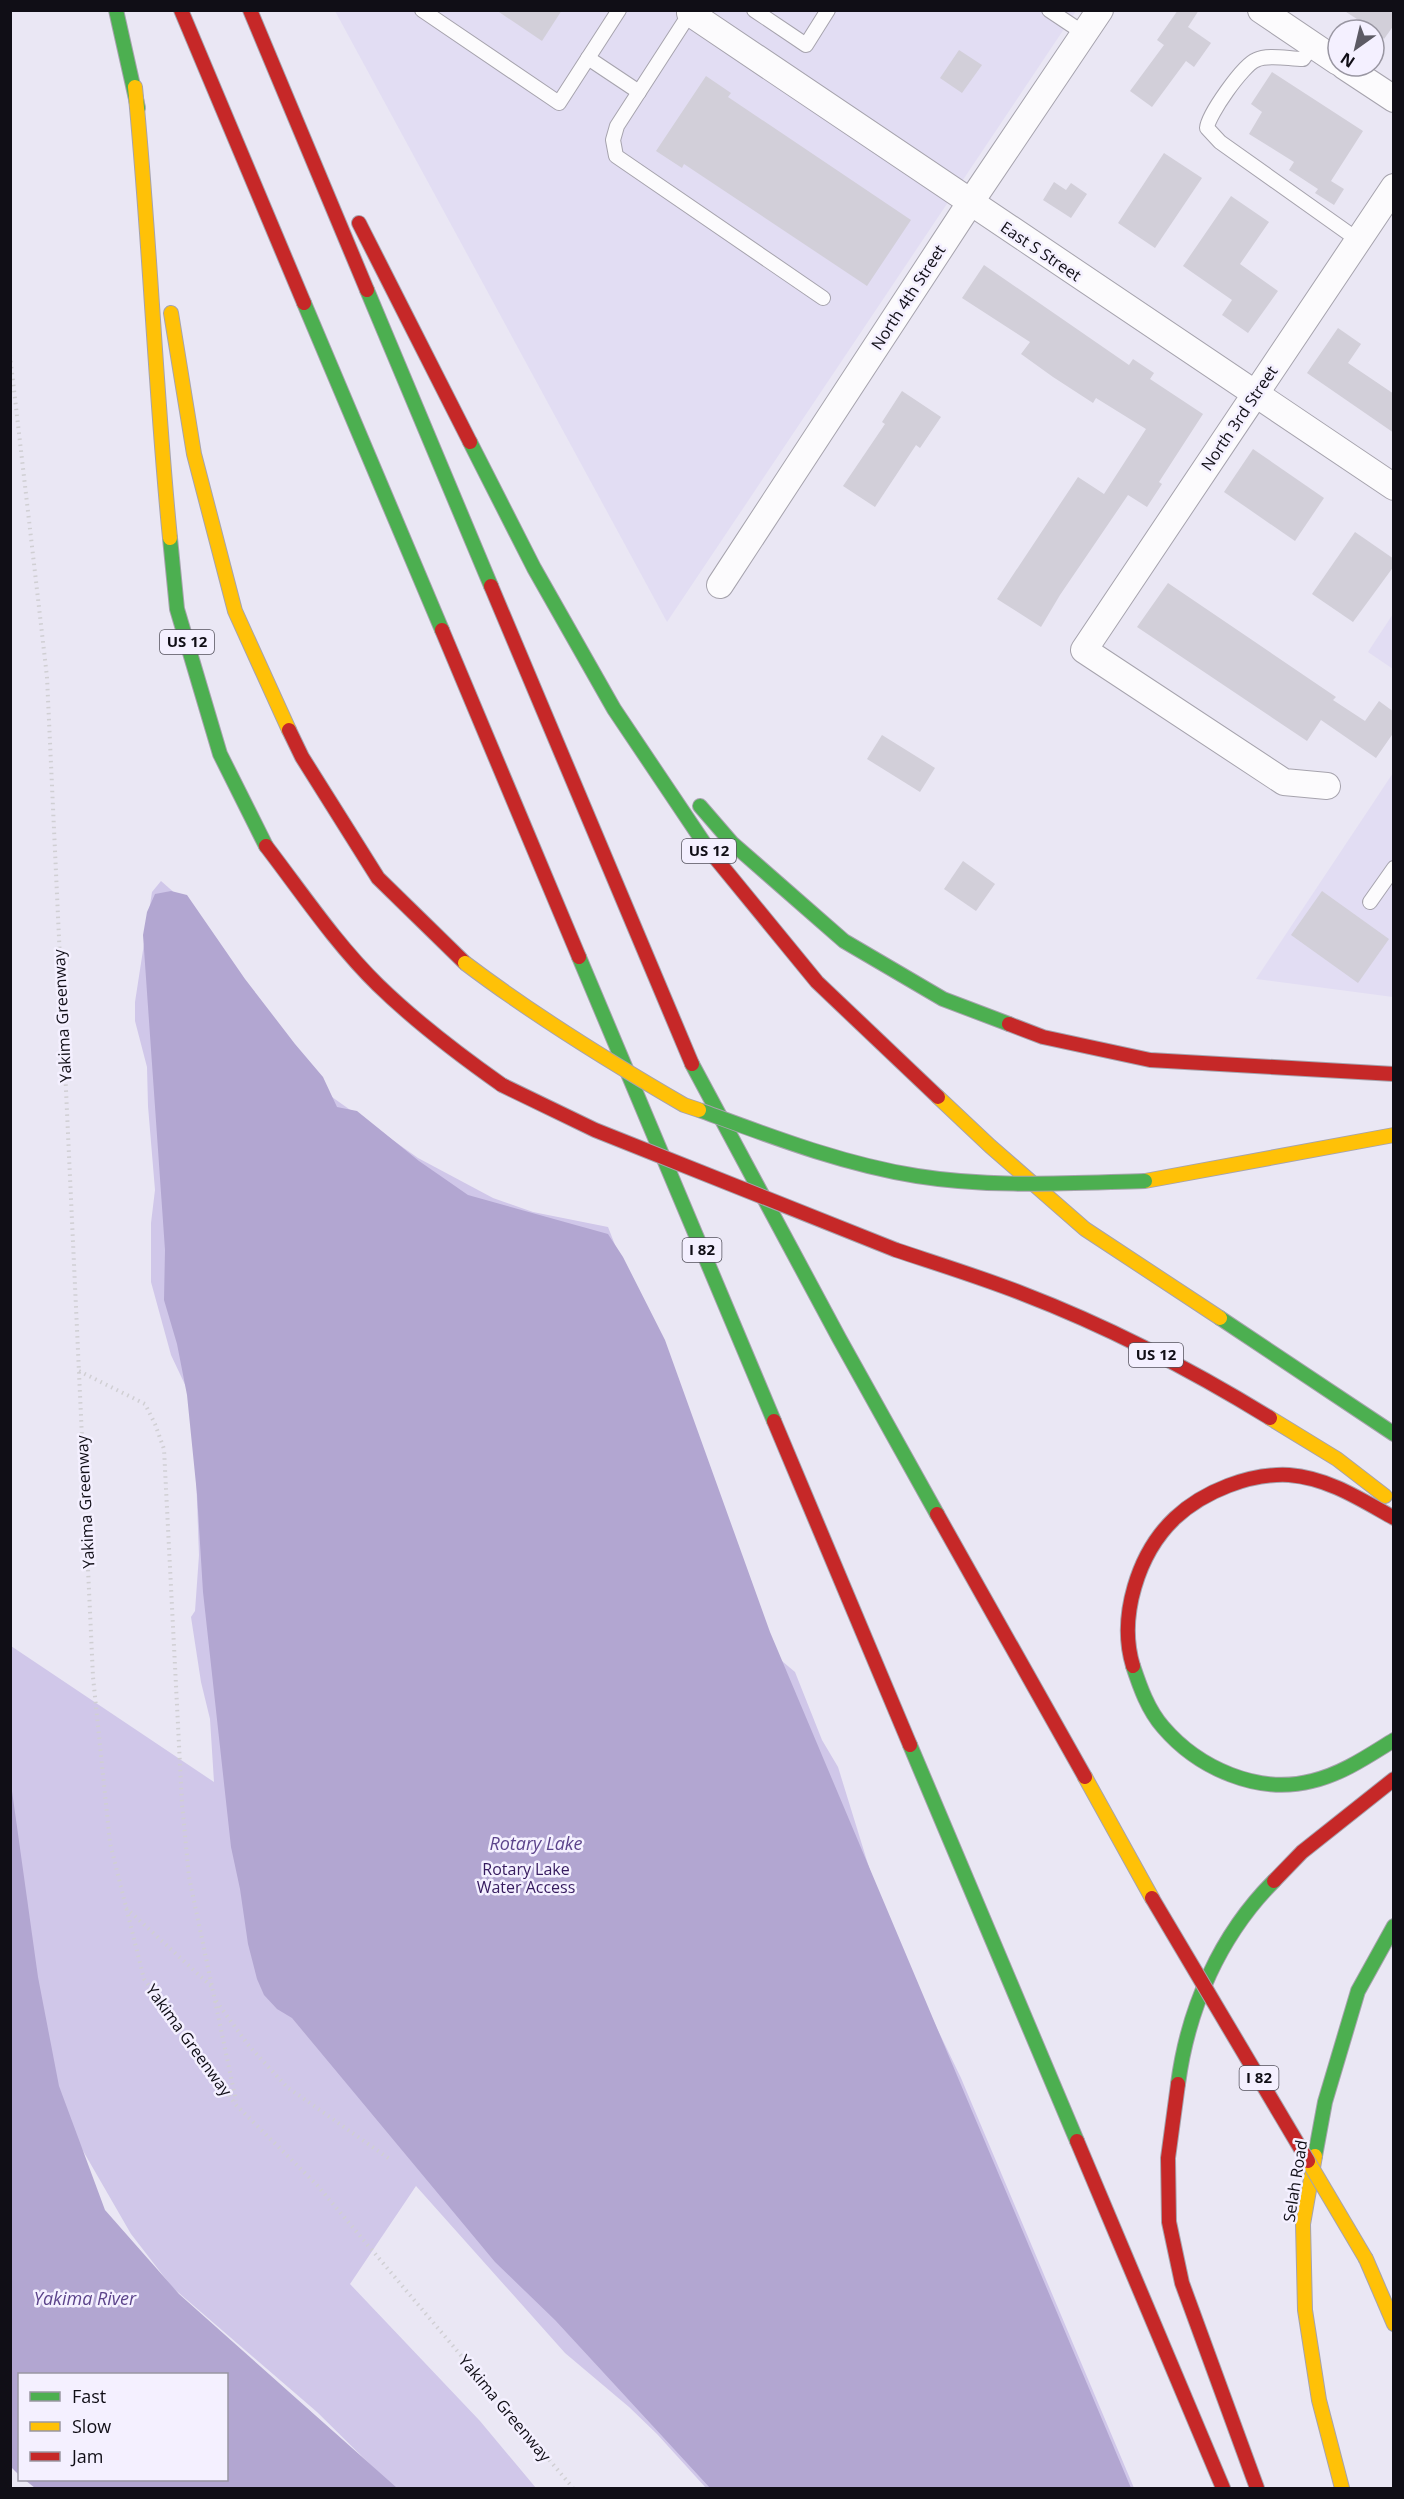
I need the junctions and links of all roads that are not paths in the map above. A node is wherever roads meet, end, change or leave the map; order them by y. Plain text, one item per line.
1 (116, 10) edge
2 (181, 10) edge
3 (250, 10) edge
4 (422, 10) edge
5 (619, 10) edge
6 (754, 10) edge
7 (828, 10) edge
8 (1049, 10) edge
9 (1100, 10) edge
10 (1261, 10) edge
11 (691, 12) edge
12 (1085, 34) junction
13 (1308, 52) junction
14 (588, 58) junction
15 (1326, 58) edge
16 (271, 61) junction
17 (1362, 78) edge
18 (135, 87) junction
19 (639, 92) junction
20 (1394, 99) edge
21 (339, 187) dead end
22 (1394, 187) edge
23 (970, 203) junction
24 (351, 208) dead end
25 (1358, 240) junction
26 (163, 265) dead end
27 (823, 298) dead end
28 (169, 300) dead end
29 (1254, 395) junction
30 (1394, 487) edge
31 (720, 585) dead end
32 (614, 709) junction
33 (1327, 786) dead end
34 (1394, 868) edge
35 (1370, 902) dead end
36 (1394, 1074) edge
37 (1394, 1135) edge
38 (1394, 1434) edge
39 (1394, 1503) edge
40 (1394, 1518) edge
41 (1394, 1740) edge
42 (1394, 1779) edge
43 (1394, 1926) edge
44 (1394, 2324) edge
45 (1223, 2488) edge
46 (1257, 2488) edge
47 (1342, 2488) edge

1 - 18 main road, US 12
2 - 45 main road, I 82
3 - 16 main road, I 82
4 - 14 lane
5 - 14 lane
6 - 7 lane
8 - 12 lane
9 - 12 street, North 4th Street
10 - 13 street
11 - 19 lane
11 - 23 street, East S Street
12 - 23 street, North 4th Street
13 - 15 street
13 - 25 lane
14 - 19 lane
16 - 21 main road
16 - 44 main road, I 82, bridge
17 - 20 street
18 - 26 main road
18 - 39 main road, US 12, bridge
19 - 27 lane
22 - 25 street, North 3rd Street
23 - 29 street, East S Street
23 - 31 street, North 4th Street
24 - 32 main road, US 12
25 - 29 street, North 3rd Street
28 - 37 main road, bridge
29 - 30 street, East S Street
29 - 33 street, North 3rd Street
32 - 36 main road
32 - 38 main road, US 12
34 - 35 lane
40 - 41 main road
42 - 46 main road
43 - 47 main road, Selah Road

